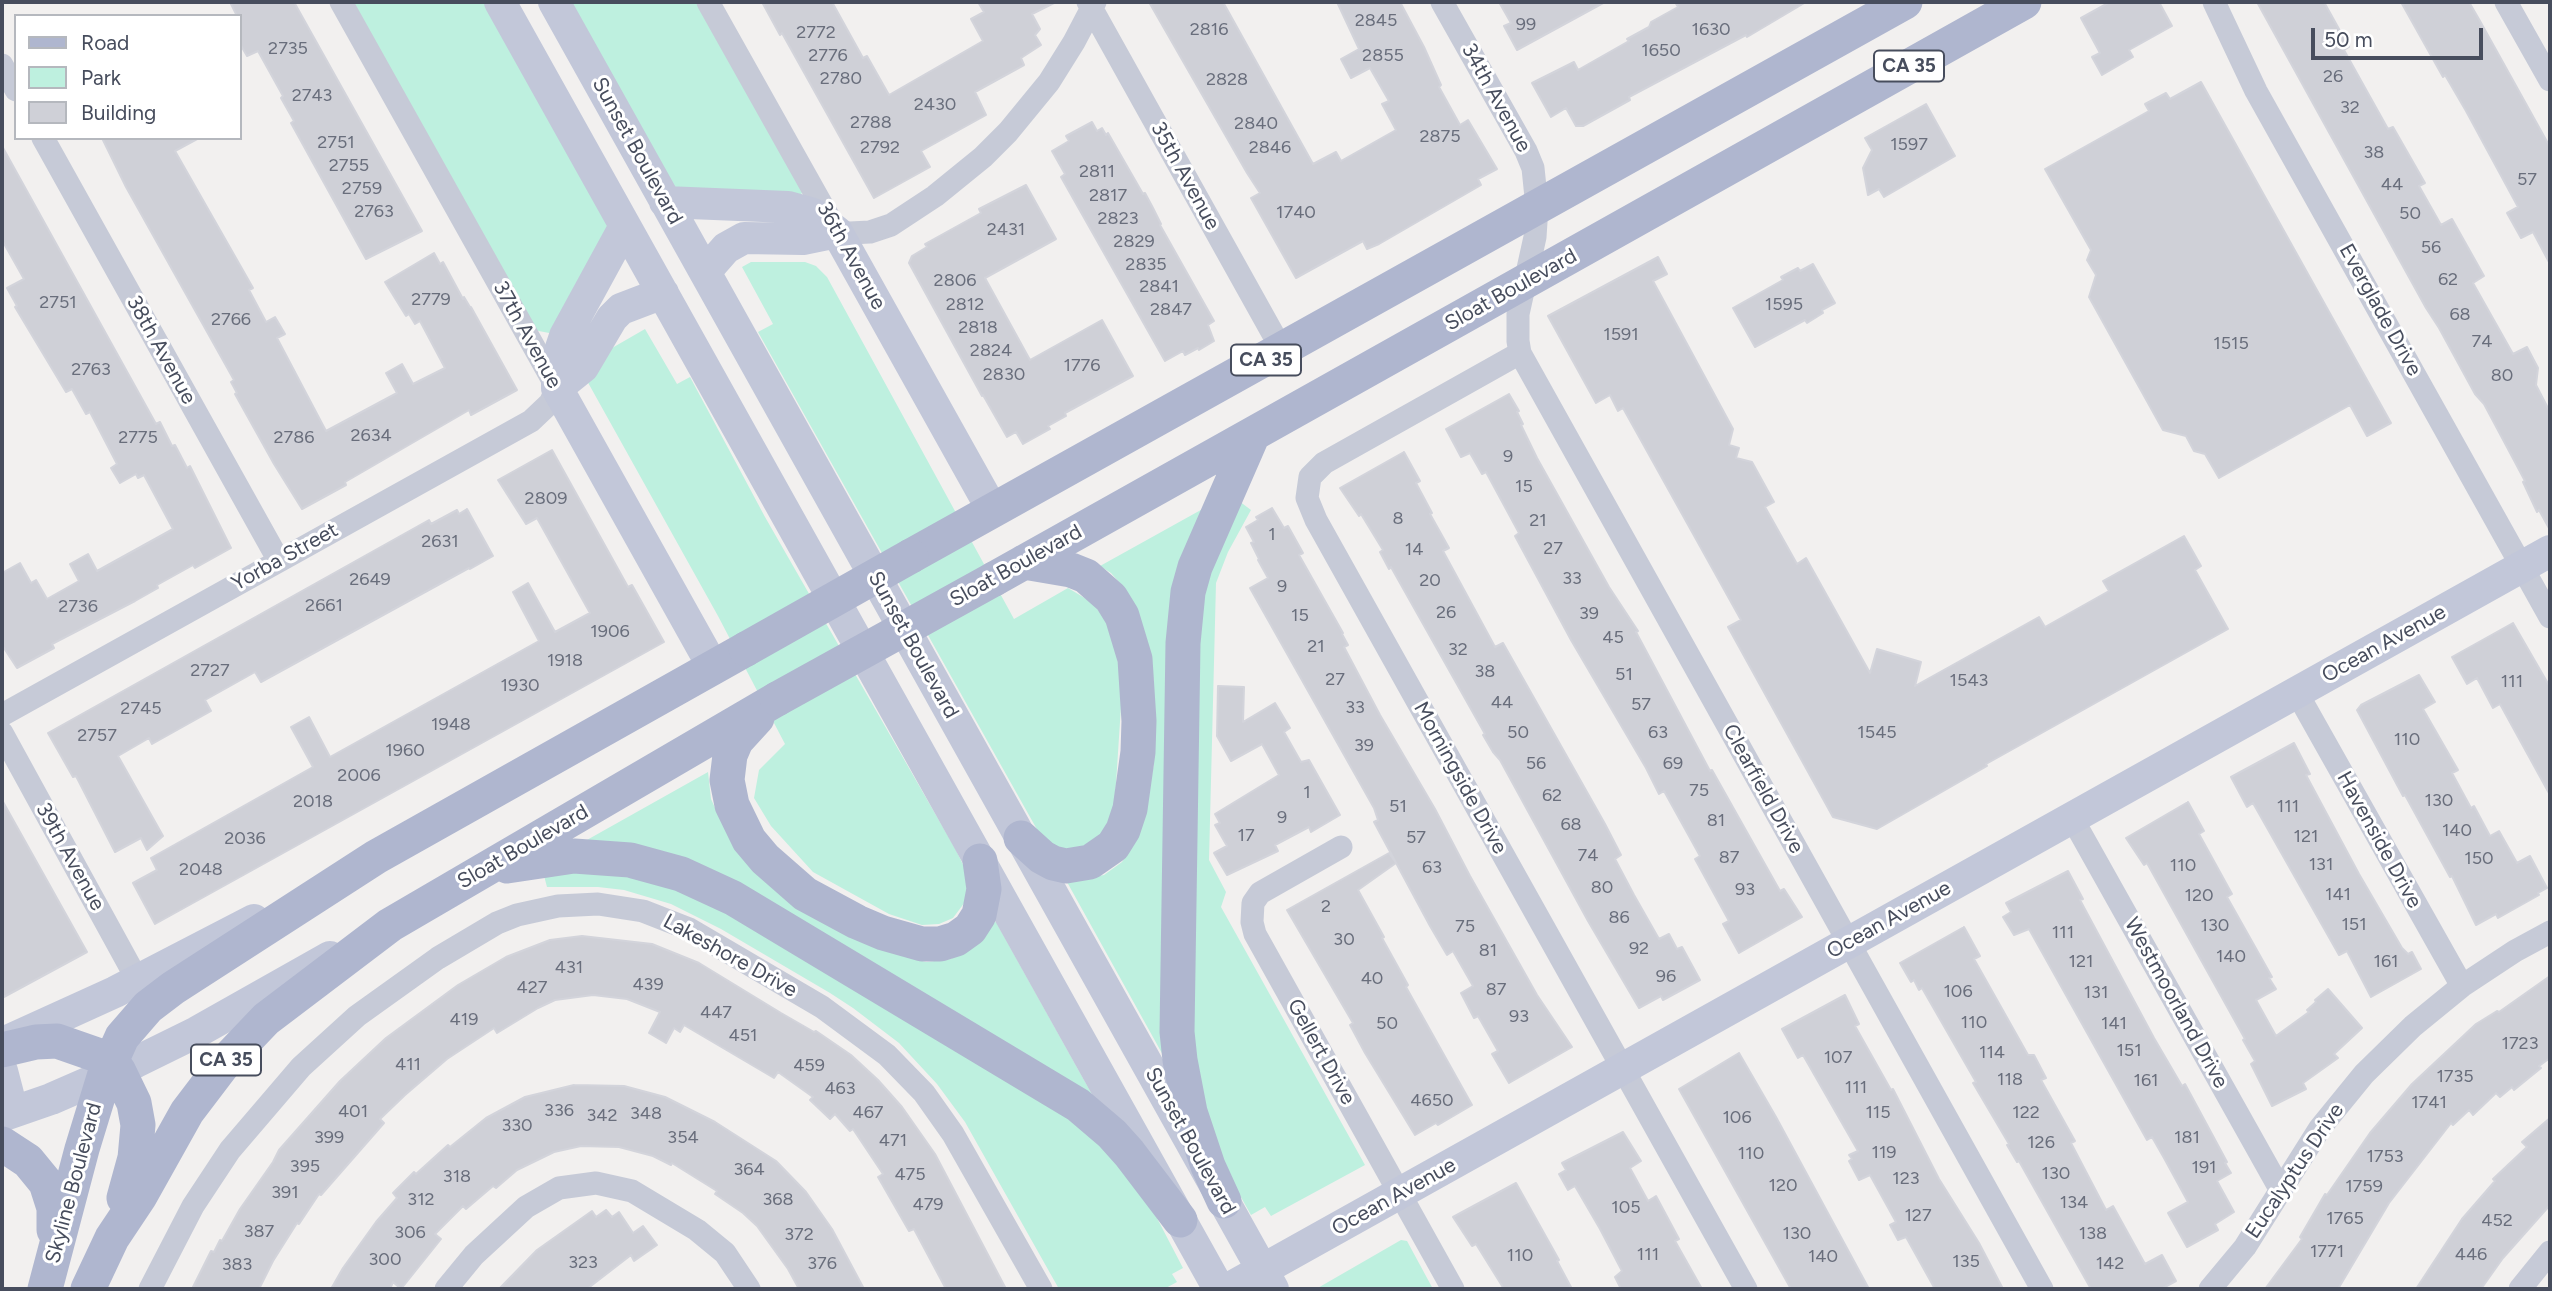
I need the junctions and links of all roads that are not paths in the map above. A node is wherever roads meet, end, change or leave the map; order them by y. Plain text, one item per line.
1 (341, 2) edge
2 (500, 2) edge
3 (554, 2) edge
4 (708, 2) edge
5 (1442, 2) edge
6 (1905, 2) edge
7 (2024, 2) edge
8 (2214, 2) edge
9 (2507, 2) edge
10 (1091, 4) edge
11 (2, 65) edge
12 (2550, 80) edge
13 (14, 86) edge
14 (44, 140) edge
15 (665, 202) junction
16 (1537, 207) junction
17 (625, 226) junction
18 (837, 232) junction
19 (705, 272) junction
20 (1526, 281) junction
21 (663, 293) junction
22 (1282, 350) junction
23 (1520, 353) junction
24 (557, 388) junction
25 (1254, 434) junction
26 (979, 519) junction
27 (2550, 551) edge
28 (279, 561) junction
29 (1024, 562) junction
30 (2522, 567) junction
31 (2550, 617) edge
32 (713, 667) junction
33 (2297, 693) junction
34 (777, 699) junction
35 (2, 715) edge
36 (2, 733) edge
37 (2072, 818) junction
38 (1021, 838) junction
39 (1341, 847) dead end
40 (376, 857) junction
41 (980, 861) junction
42 (476, 875) junction
43 (390, 925) junction
44 (2550, 932) edge
45 (1848, 943) junction
46 (138, 981) junction
47 (2462, 986) junction
48 (2, 1043) edge
49 (2, 1050) edge
50 (1623, 1069) junction
51 (110, 1070) junction
52 (2, 1071) edge
53 (2, 1114) edge
54 (2, 1144) edge
55 (2280, 1189) junction
56 (1399, 1193) junction
57 (1224, 1201) junction
58 (1180, 1220) junction
59 (112, 1238) junction
60 (2550, 1252) edge
61 (1268, 1280) edge
62 (47, 1282) edge
63 (88, 1289) edge
64 (150, 1289) edge
65 (446, 1289) edge
66 (749, 1289) edge
67 (1041, 1289) edge
68 (1219, 1289) edge
69 (1228, 1289) edge
70 (1453, 1289) edge
71 (1746, 1289) edge
72 (2042, 1289) edge
73 (2210, 1289) edge
74 (2520, 1289) edge

1 - 24 street, 37th Avenue
2 - 17 main road
3 - 15 main road, Sunset Boulevard
4 - 18 street, 36th Avenue
5 - 16 street, 34th Avenue
6 - 16 main road, CA 35
7 - 20 main road, Sloat Boulevard / CA 35
8 - 30 street, Everglade Drive
9 - 12 street
10 - 18 street
10 - 22 street, 35th Avenue
11 - 13 street
14 - 28 street, 38th Avenue
15 - 18 main road
15 - 19 main road, Sunset Boulevard
16 - 20 street, 34th Avenue
16 - 22 main road, CA 35
17 - 21 main road
17 - 24 main road
18 - 19 main road
18 - 26 main road, 36th Avenue
19 - 38 main road, Sunset Boulevard
20 - 23 street, Clearfield Drive
20 - 25 main road, Sloat Boulevard / CA 35
21 - 24 main road
21 - 41 main road
22 - 26 main road, CA 35
23 - 45 street, Clearfield Drive
23 - 50 street, Morningside Drive
24 - 28 street, Yorba Street
24 - 32 main road, 37th Avenue
25 - 29 main road, Sloat Boulevard / CA 35
25 - 57 main road
26 - 32 main road, CA 35, bridge
27 - 30 main road, Ocean Avenue
28 - 35 street, Yorba Street
29 - 34 main road, Sloat Boulevard / CA 35, bridge
29 - 38 main road
30 - 31 street, Everglade Drive
30 - 33 main road, Ocean Avenue
32 - 40 main road, CA 35
33 - 37 main road, Ocean Avenue
33 - 47 street, Havenside Drive
34 - 41 main road
34 - 42 main road, Sloat Boulevard / CA 35
36 - 46 street, 39th Avenue
37 - 45 main road, Ocean Avenue
37 - 55 street, Westmoorland Drive
38 - 57 main road, Sunset Boulevard
39 - 56 street, Gellert Drive
40 - 46 main road
40 - 51 main road, CA 35
41 - 58 main road
42 - 43 main road, Sloat Boulevard / CA 35
42 - 58 main road
43 - 51 main road, Sloat Boulevard
43 - 59 main road, CA 35
44 - 47 street, Eucalyptus Drive
45 - 50 main road, Ocean Avenue
45 - 72 street, Clearfield Drive
46 - 48 main road
47 - 55 street, Eucalyptus Drive
49 - 51 main road
50 - 56 main road, Ocean Avenue
50 - 71 street, Morningside Drive
51 - 53 main road, Sloat Boulevard
51 - 59 main road
51 - 62 main road, Skyline Boulevard / CA 35
52 - 53 main road
54 - 62 main road
55 - 73 street, Eucalyptus Drive
56 - 61 main road, Ocean Avenue
56 - 70 street, Gellert Drive
57 - 61 main road, Sunset Boulevard
58 - 68 main road
59 - 63 main road, Skyline Boulevard / CA 35
60 - 74 street
61 - 69 main road, Ocean Avenue
64 - 67 street, Lakeshore Drive
65 - 66 street

